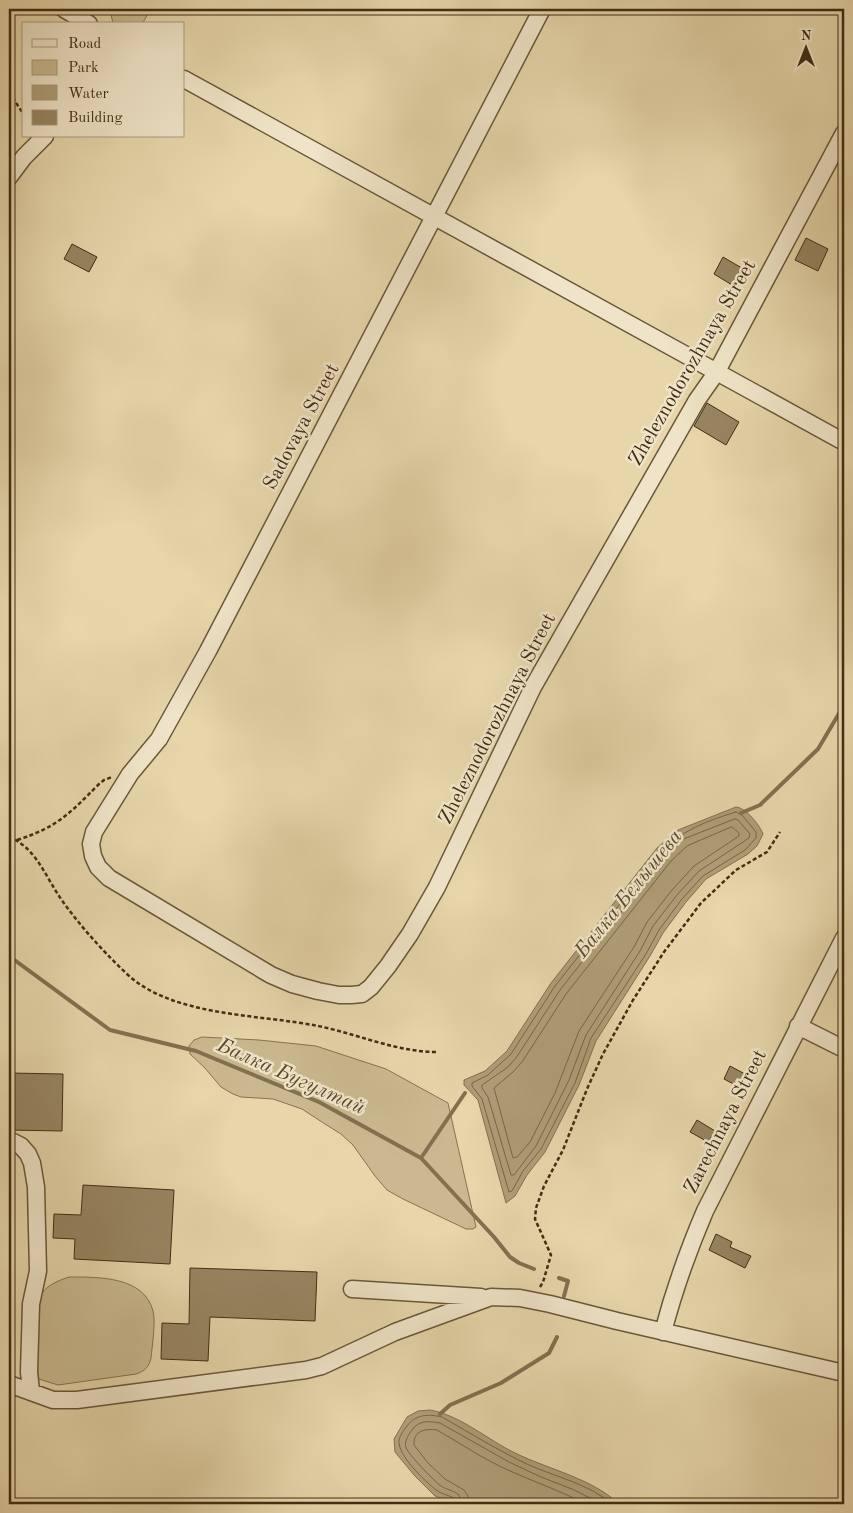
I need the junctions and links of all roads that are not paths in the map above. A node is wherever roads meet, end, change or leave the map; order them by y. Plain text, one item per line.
1 (64, 9) edge
2 (542, 9) edge
3 (86, 22) edge
4 (185, 80) edge
5 (844, 133) edge
6 (43, 138) edge
7 (9, 177) edge
8 (434, 217) junction
9 (716, 372) junction
10 (844, 442) edge
11 (93, 856) joint
12 (844, 938) edge
13 (798, 1026) junction
14 (844, 1049) edge
15 (9, 1140) edge
16 (352, 1289) dead end
17 (491, 1297) junction
18 (663, 1332) junction
19 (844, 1373) edge
20 (9, 1384) edge
21 (31, 1391) junction

1 - 3 street
2 - 8 street, Sadovaya Street
4 - 8 street
5 - 9 street, Zheleznodorozhnaya Street
6 - 7 street
8 - 9 street
8 - 11 street, Sadovaya Street
9 - 10 street
9 - 11 street, Zheleznodorozhnaya Street
12 - 13 street, Zarechnaya Street
13 - 14 street
13 - 18 street, Zarechnaya Street
15 - 21 street
16 - 17 street
17 - 18 street
17 - 21 street
18 - 19 street
20 - 21 street

